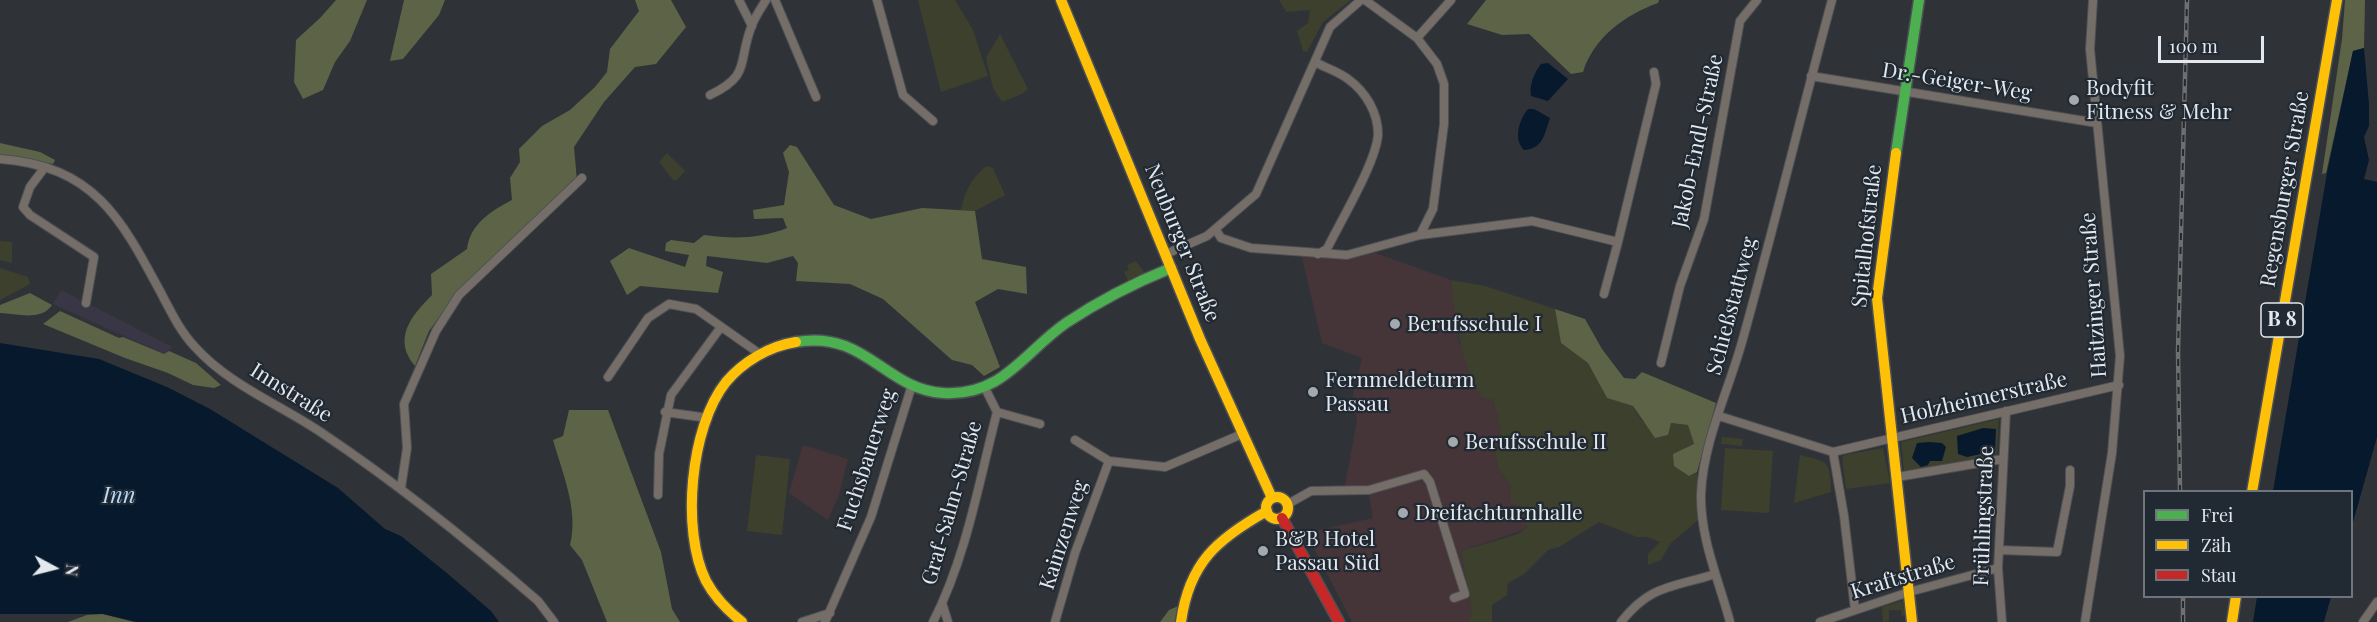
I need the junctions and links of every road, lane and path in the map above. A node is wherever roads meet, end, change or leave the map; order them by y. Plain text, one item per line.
1 (738, 0) edge
2 (766, 0) edge
3 (775, 0) edge
4 (877, 0) edge
5 (1061, 0) edge
6 (1363, 0) edge
7 (1451, 0) edge
8 (1757, 0) edge
9 (1832, 0) edge
10 (1919, 0) edge
11 (2093, 0) edge
12 (2337, 0) edge
13 (752, 26) junction
14 (1417, 38) junction
15 (1315, 62) junction
16 (1654, 72) dead end
17 (1811, 76) junction
18 (1905, 92) junction
19 (710, 95) dead end
20 (816, 97) dead end
21 (933, 121) dead end
22 (2097, 123) junction
23 (0, 159) edge
24 (45, 167) junction
25 (582, 178) dead end
26 (1216, 230) junction
27 (1420, 235) junction
28 (1618, 242) junction
29 (1166, 254) junction
30 (1318, 255) junction
31 (1171, 268) junction
32 (1604, 294) dead end
33 (86, 303) dead end
34 (721, 327) junction
35 (760, 354) junction
36 (1661, 363) dead end
37 (608, 377) dead end
38 (912, 385) junction
39 (2119, 385) junction
40 (985, 388) junction
41 (2007, 411) junction
42 (665, 412) junction
43 (997, 412) junction
44 (1719, 416) junction
45 (708, 418) junction
46 (1040, 424) dead end
47 (1242, 434) junction
48 (1892, 437) junction
49 (1075, 440) dead end
50 (1833, 452) junction
51 (2003, 459) junction
52 (1109, 460) junction
53 (2070, 470) dead end
54 (1897, 477) junction
55 (401, 488) junction
56 (2252, 490) edge
57 (658, 495) dead end
58 (1272, 498) junction
59 (1288, 504) junction
60 (1267, 511) junction
61 (1282, 518) junction
62 (1999, 550) junction
63 (1998, 568) junction
64 (1715, 574) junction
65 (1910, 592) junction
66 (1454, 598) dead end
67 (2236, 598) edge
68 (2377, 602) edge
69 (942, 603) junction
70 (1855, 610) junction
71 (830, 613) junction
72 (554, 622) edge
73 (742, 622) edge
74 (802, 622) edge
75 (825, 622) edge
76 (933, 622) edge
77 (948, 622) edge
78 (1055, 622) edge
79 (1181, 622) edge
80 (1339, 622) edge
81 (1621, 622) edge
82 (1730, 622) edge
83 (1820, 622) edge
84 (1912, 622) edge
85 (2002, 622) edge
86 (2085, 622) edge
87 (2232, 622) edge
88 (2363, 622) edge

1 - 13 street
2 - 13 street
3 - 20 street
4 - 21 street
5 - 29 street, Neuburger Straße
6 - 14 street
6 - 15 street
7 - 14 street
8 - 36 street, Jakob-Endl-Straße
9 - 17 street, Schießstattweg
10 - 18 street, Spitalhofstraße
11 - 22 street, Haitzinger Straße
12 - 56 street, Regensburger Straße / B 8
13 - 19 street
14 - 27 street
15 - 26 street
15 - 30 street
16 - 28 street
17 - 18 street, Dr.-Geiger-Weg
17 - 44 street, Schießstattweg
18 - 22 street, Dr.-Geiger-Weg
18 - 48 street, Spitalhofstraße
22 - 39 street, Haitzinger Straße
23 - 24 street, Innstraße
24 - 33 street
24 - 55 street, Innstraße
25 - 55 street
26 - 29 street
26 - 30 street
27 - 28 street
27 - 30 street
28 - 32 street
29 - 31 street, Neuburger Straße
31 - 40 street, Fuchsbauerweg
31 - 47 street, Neuburger Straße
34 - 35 street
34 - 37 street
34 - 42 street
35 - 38 street
35 - 45 street
38 - 40 street, Fuchsbauerweg
38 - 71 street, Fuchsbauerweg
39 - 41 street, Holzheimerstraße
39 - 86 street, Haitzinger Straße
40 - 43 street, Graf-Salm-Straße
41 - 48 street, Holzheimerstraße
41 - 51 street, Frühlingstraße
42 - 45 street
42 - 57 street
43 - 46 street, Graf-Salm-Straße
43 - 69 street, Graf-Salm-Straße
44 - 50 street
44 - 64 street, Schießstattweg
45 - 73 street
47 - 52 street, Kainzenweg
47 - 58 street, Neuburger Straße
48 - 50 street, Holzheimerstraße
48 - 54 street, Spitalhofstraße
49 - 52 street, Kainzenweg
50 - 70 street
51 - 54 street
51 - 62 street, Frühlingstraße
52 - 78 street, Kainzenweg
53 - 62 street
54 - 65 street, Spitalhofstraße
55 - 72 street, Innstraße
58 - 59 street
58 - 60 street
59 - 61 street
59 - 66 street
60 - 61 street
60 - 79 street
61 - 80 street
62 - 63 street, Frühlingstraße
63 - 65 street, Kraftstraße
63 - 85 street, Frühlingstraße
64 - 81 street
64 - 82 street, Schießstattweg
65 - 70 street, Kraftstraße
65 - 84 street, Spitalhofstraße
67 - 87 street
68 - 88 street
69 - 76 street, Graf-Salm-Straße
69 - 77 street, Graf-Salm-Straße
70 - 83 street, Kraftstraße
71 - 74 street
71 - 75 street, Fuchsbauerweg

